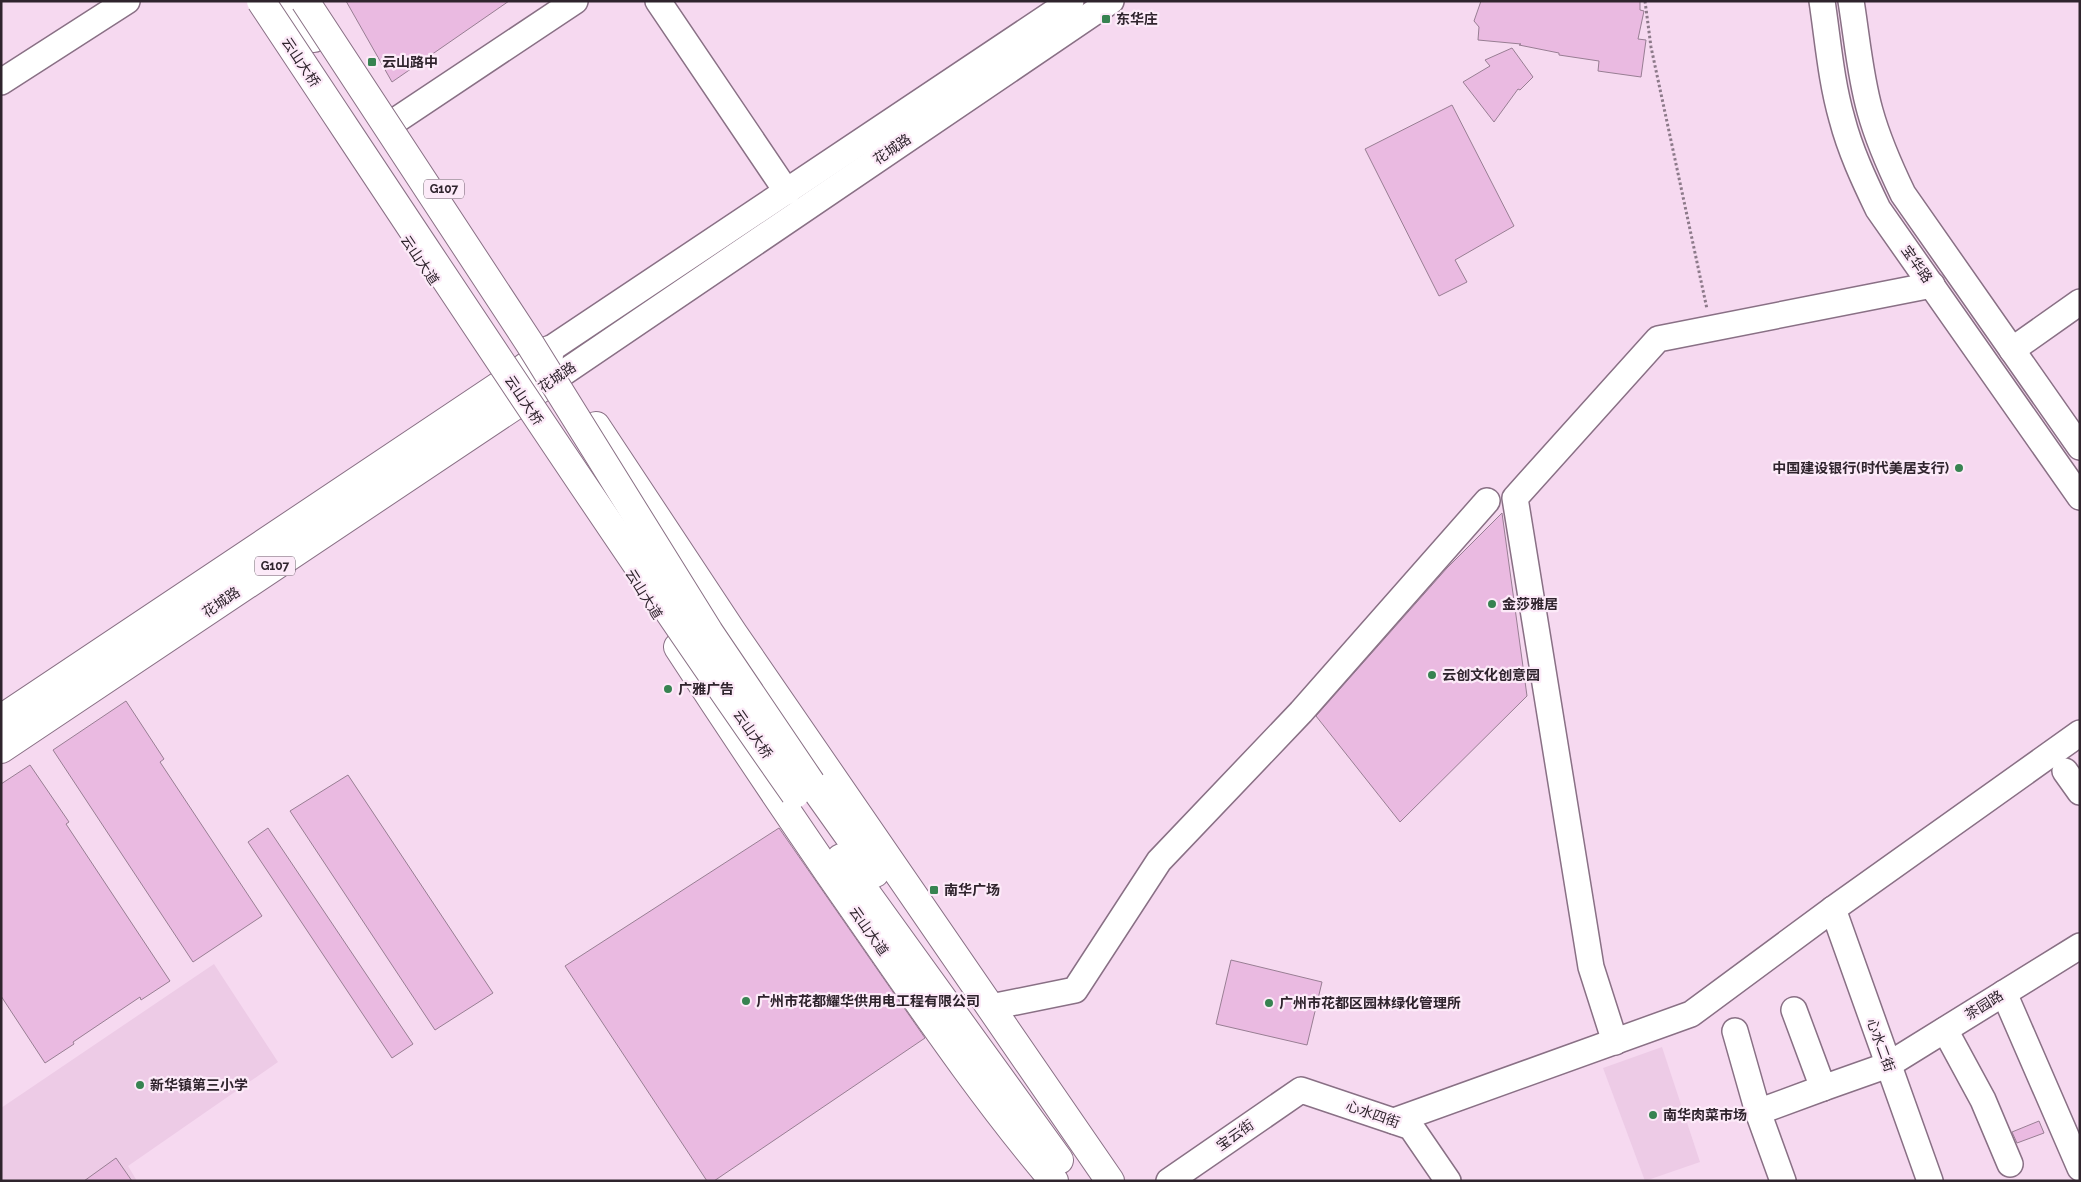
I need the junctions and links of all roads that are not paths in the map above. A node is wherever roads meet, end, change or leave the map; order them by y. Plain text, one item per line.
1 (127, 1) edge
2 (247, 1) edge
3 (260, 1) edge
4 (276, 1) edge
5 (289, 1) edge
6 (305, 1) edge
7 (320, 1) edge
8 (575, 1) edge
9 (658, 1) edge
10 (1071, 1) edge
11 (1111, 1) edge
12 (1822, 1) edge
13 (1851, 1) edge
14 (1, 82) edge
15 (384, 135) junction
16 (787, 192) junction
17 (1932, 285) junction
18 (2080, 302) edge
19 (549, 350) junction
20 (2012, 350) junction
21 (512, 377) junction
22 (555, 378) junction
23 (525, 399) junction
24 (2080, 447) edge
25 (2080, 498) edge
26 (1487, 501) dead end
27 (1, 719) edge
28 (2080, 732) edge
29 (1, 749) edge
30 (2065, 771) dead end
31 (803, 788) junction
32 (2080, 792) edge
33 (1833, 909) junction
34 (2080, 946) edge
35 (2004, 993) junction
36 (991, 1008) junction
37 (1794, 1010) dead end
38 (1945, 1030) junction
39 (1735, 1031) dead end
40 (1615, 1042) junction
41 (1888, 1065) junction
42 (1823, 1088) junction
43 (1301, 1090) joint
44 (1758, 1112) junction
45 (1394, 1121) junction
46 (2010, 1164) dead end
47 (2080, 1168) edge
48 (1054, 1181) edge
49 (1072, 1181) edge
50 (1105, 1181) edge
51 (1110, 1181) edge
52 (1170, 1181) edge
53 (1448, 1181) edge
54 (1783, 1181) edge
55 (1930, 1181) edge

1 - 14 street
2 - 21 main road, 云山大道
3 - 31 main road, 云山大桥, bridge
4 - 15 main road
5 - 15 main road
6 - 31 main road, 云山大桥, bridge
7 - 15 main road, G107
8 - 15 street
9 - 16 street
10 - 16 street, 花城路
11 - 22 street, 花城路
12 - 17 street, 宝华路
13 - 20 street, 宝华路
15 - 19 main road, G107
15 - 21 main road
16 - 19 street, 花城路
17 - 25 street, 宝华路
17 - 40 street
18 - 20 street
19 - 21 main road, 花城路 / G107
19 - 22 main road
20 - 24 street, 宝华路
21 - 22 main road
21 - 23 main road
21 - 27 main road, 花城路 / G107
22 - 23 main road, 花城路 / G107
22 - 36 main road
23 - 29 main road, 花城路 / G107
23 - 48 main road, 云山大道
26 - 36 street
28 - 33 street
30 - 32 street
31 - 49 main road, 云山大道
31 - 50 main road
33 - 40 street
33 - 41 street, 心水二街
34 - 35 street, 茶园路
35 - 38 street, 茶园路
35 - 47 street
36 - 51 main road
37 - 42 street
38 - 41 street, 茶园路
38 - 46 street
39 - 44 street
40 - 45 street
41 - 42 street, 茶园路
41 - 55 street, 心水二街
42 - 44 street, 茶园路
43 - 45 street, 心水四街
43 - 52 street, 宝云街
44 - 54 street
45 - 53 street, 心水四街

